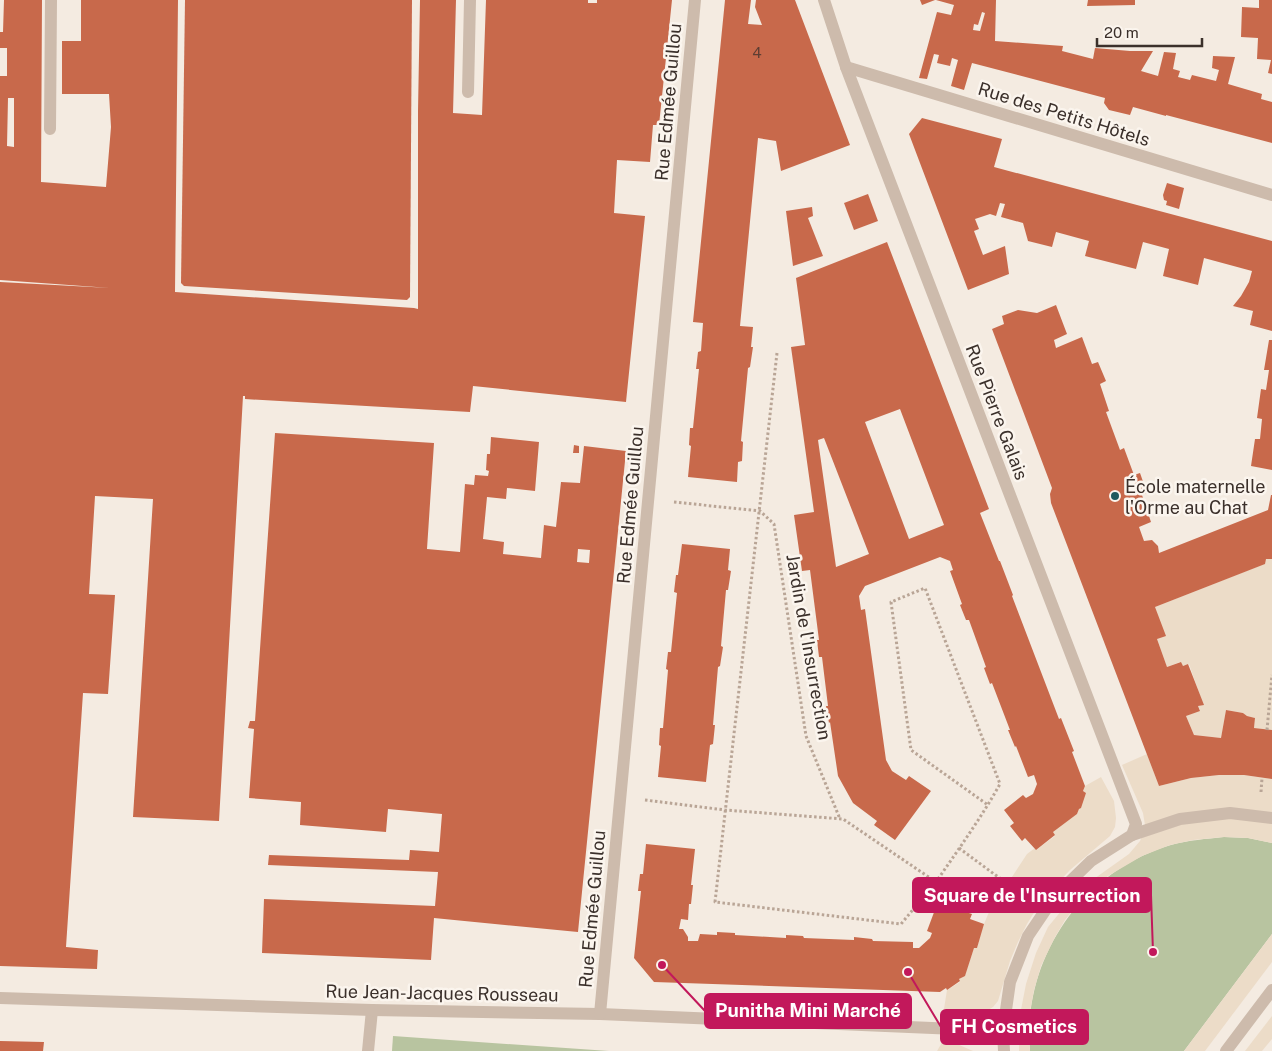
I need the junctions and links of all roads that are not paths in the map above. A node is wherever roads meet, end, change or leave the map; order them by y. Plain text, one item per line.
1 (51, 0) edge
2 (470, 0) edge
3 (695, 0) edge
4 (824, 0) edge
5 (846, 67) junction
6 (468, 92) dead end
7 (50, 129) dead end
8 (1272, 195) edge
9 (1272, 818) edge
10 (1132, 835) junction
11 (1272, 990) edge
12 (0, 998) edge
13 (372, 1010) junction
14 (600, 1014) junction
15 (1003, 1031) junction
16 (368, 1051) edge
17 (1004, 1051) edge
18 (1226, 1051) edge

1 - 7 street
2 - 6 street
3 - 14 street, Rue Edmée Guillou
4 - 5 street, Rue Pierre Galais
5 - 8 street, Rue des Petits Hôtels
5 - 10 street, Rue Pierre Galais
9 - 10 street
10 - 15 street
11 - 18 street
12 - 13 street, Rue Jean-Jacques Rousseau
13 - 14 street, Rue Jean-Jacques Rousseau
13 - 16 street
14 - 15 street, Rue Jean-Jacques Rousseau
15 - 17 street

